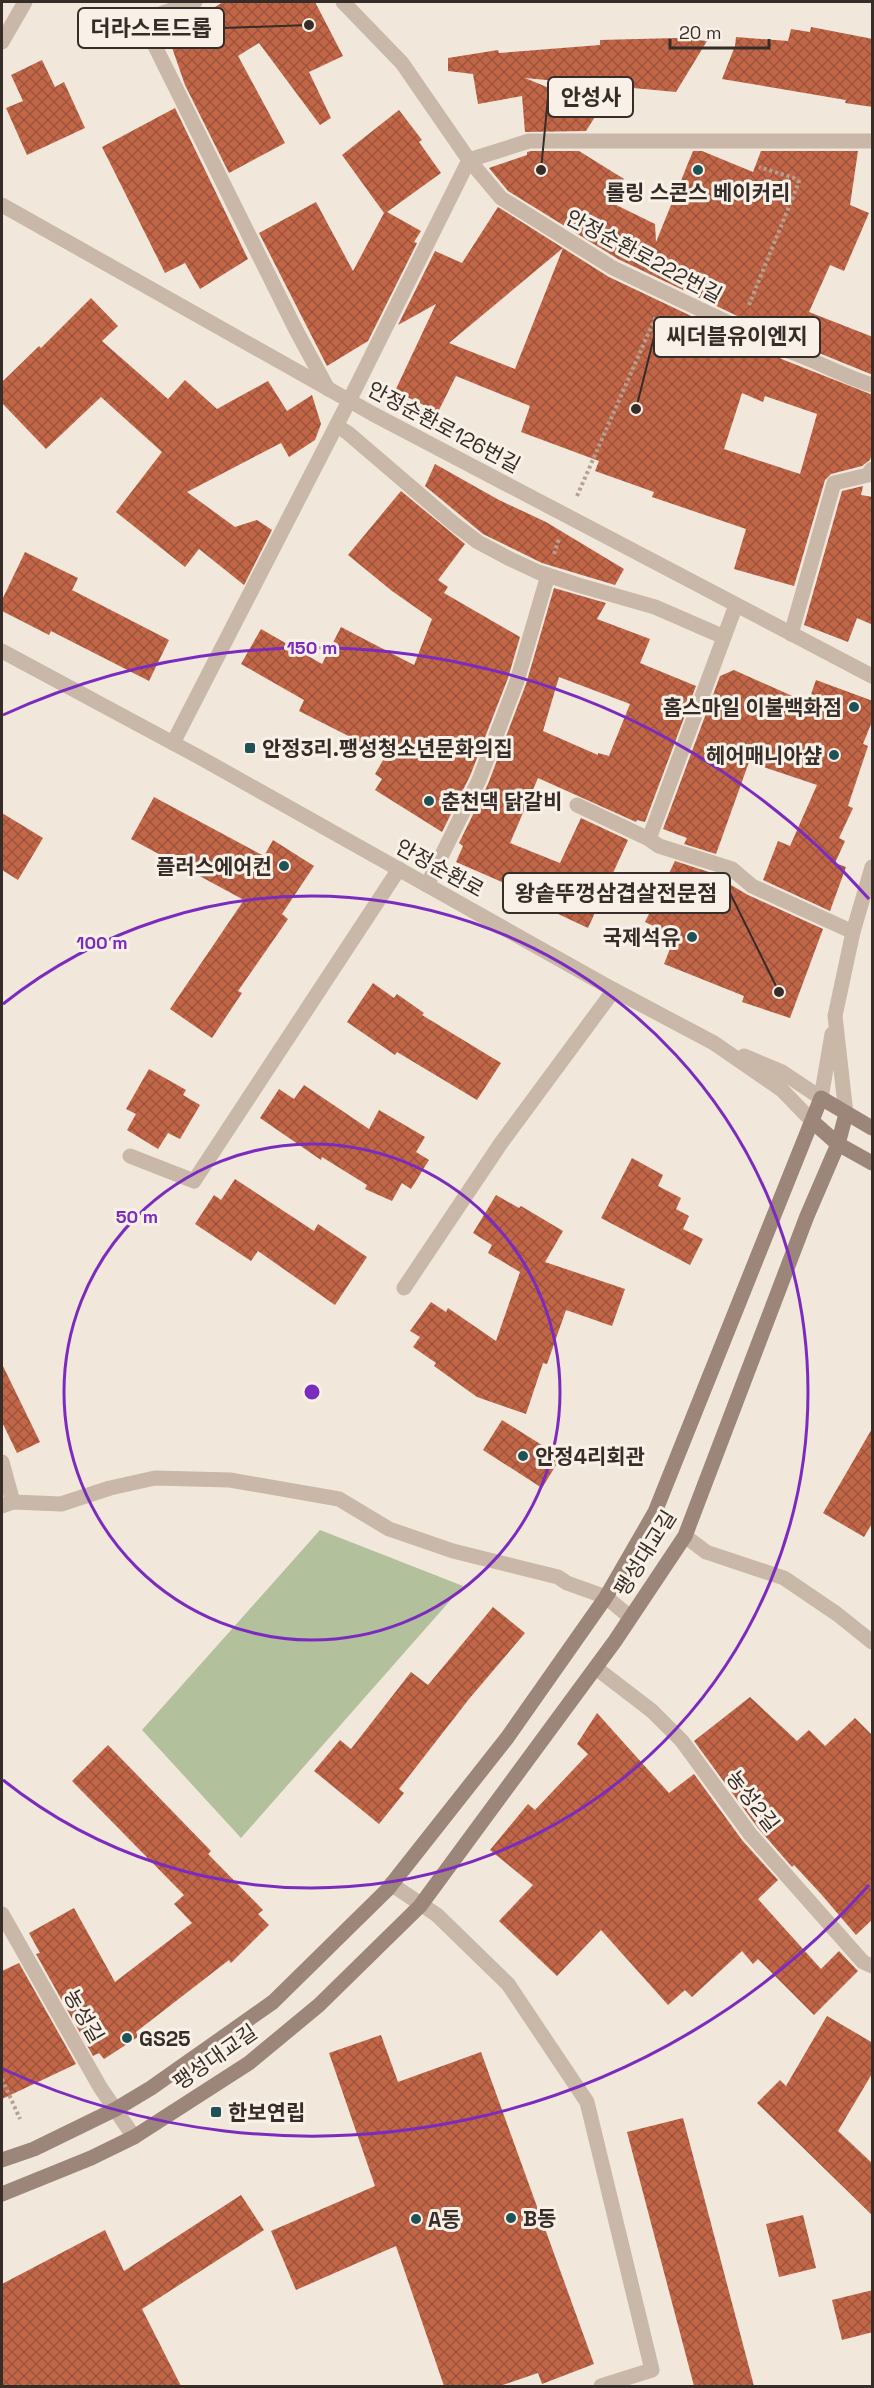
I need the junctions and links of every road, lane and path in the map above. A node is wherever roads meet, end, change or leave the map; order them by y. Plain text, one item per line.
1 (25, 2) edge
2 (195, 2) edge
3 (343, 2) edge
4 (2, 42) edge
5 (744, 141) junction
6 (873, 141) edge
7 (469, 160) junction
8 (2, 206) edge
9 (664, 291) junction
10 (740, 329) junction
11 (873, 385) edge
12 (328, 389) junction
13 (349, 401) junction
14 (337, 426) junction
15 (873, 469) edge
16 (567, 516) junction
17 (548, 575) junction
18 (736, 605) junction
19 (791, 634) junction
20 (724, 637) junction
21 (2, 651) edge
22 (873, 676) edge
23 (173, 743) junction
24 (577, 805) dead end
25 (649, 839) junction
26 (873, 867) edge
27 (399, 869) junction
28 (427, 885) junction
29 (853, 932) junction
30 (614, 990) junction
31 (835, 1016) junction
32 (714, 1043) junction
33 (821, 1098) junction
34 (846, 1114) junction
35 (813, 1122) junction
36 (873, 1128) edge
37 (838, 1144) junction
38 (130, 1156) dead end
39 (873, 1163) edge
40 (404, 1288) dead end
41 (2, 1462) edge
42 (7, 1504) edge
43 (685, 1536) junction
44 (606, 1597) junction
45 (630, 1617) junction
46 (873, 1642) edge
47 (596, 1668) junction
48 (391, 1884) junction
49 (420, 1906) junction
50 (2, 1914) edge
51 (873, 1966) edge
52 (2, 2079) edge
53 (116, 2109) junction
54 (20, 2119) dead end
55 (134, 2137) junction
56 (2, 2160) edge
57 (2, 2194) edge
58 (601, 2386) edge

1 - 4 street
2 - 12 street
3 - 7 street, 안정순환로222번길
5 - 6 street
5 - 7 street
5 - 10 path
7 - 9 street, 안정순환로222번길
7 - 13 street
8 - 12 street, 안정순환로126번길
9 - 10 street, 안정순환로222번길
9 - 16 path
10 - 11 street, 안정순환로222번길
12 - 13 street, 안정순환로126번길
13 - 14 street
13 - 16 street, 안정순환로126번길
14 - 17 street
14 - 23 street
15 - 19 street
16 - 17 path
16 - 18 street, 안정순환로126번길
17 - 20 street
17 - 28 street
18 - 19 street, 안정순환로126번길
18 - 20 street
19 - 22 street, 안정순환로126번길
20 - 25 street
21 - 23 street, 안정순환로
23 - 27 street, 안정순환로
24 - 25 street
25 - 29 street
26 - 29 street
27 - 28 street, 안정순환로
27 - 38 street
28 - 30 street, 안정순환로
29 - 31 street
30 - 32 street, 안정순환로
30 - 40 street
31 - 33 street
31 - 34 street
32 - 33 street
32 - 35 street, 안정순환로
33 - 34 main road
33 - 35 main road, 팽성대교길
34 - 36 main road
34 - 37 main road, 팽성대교길
35 - 37 main road, 안정순환로
35 - 44 main road, 팽성대교길
37 - 39 main road, 안정순환로
37 - 43 main road, 팽성대교길
41 - 42 street
42 - 44 street
43 - 45 main road, 팽성대교길
43 - 46 street
44 - 45 street
44 - 48 main road, 팽성대교길
45 - 47 main road, 팽성대교길
47 - 49 main road, 팽성대교길
47 - 51 street, 농성2길
48 - 49 street
48 - 53 main road, 팽성대교길
49 - 55 main road, 팽성대교길
49 - 58 street
50 - 53 street, 농성길
52 - 54 path
53 - 55 street, 농성길
53 - 56 main road, 팽성대교길
55 - 57 main road, 팽성대교길

